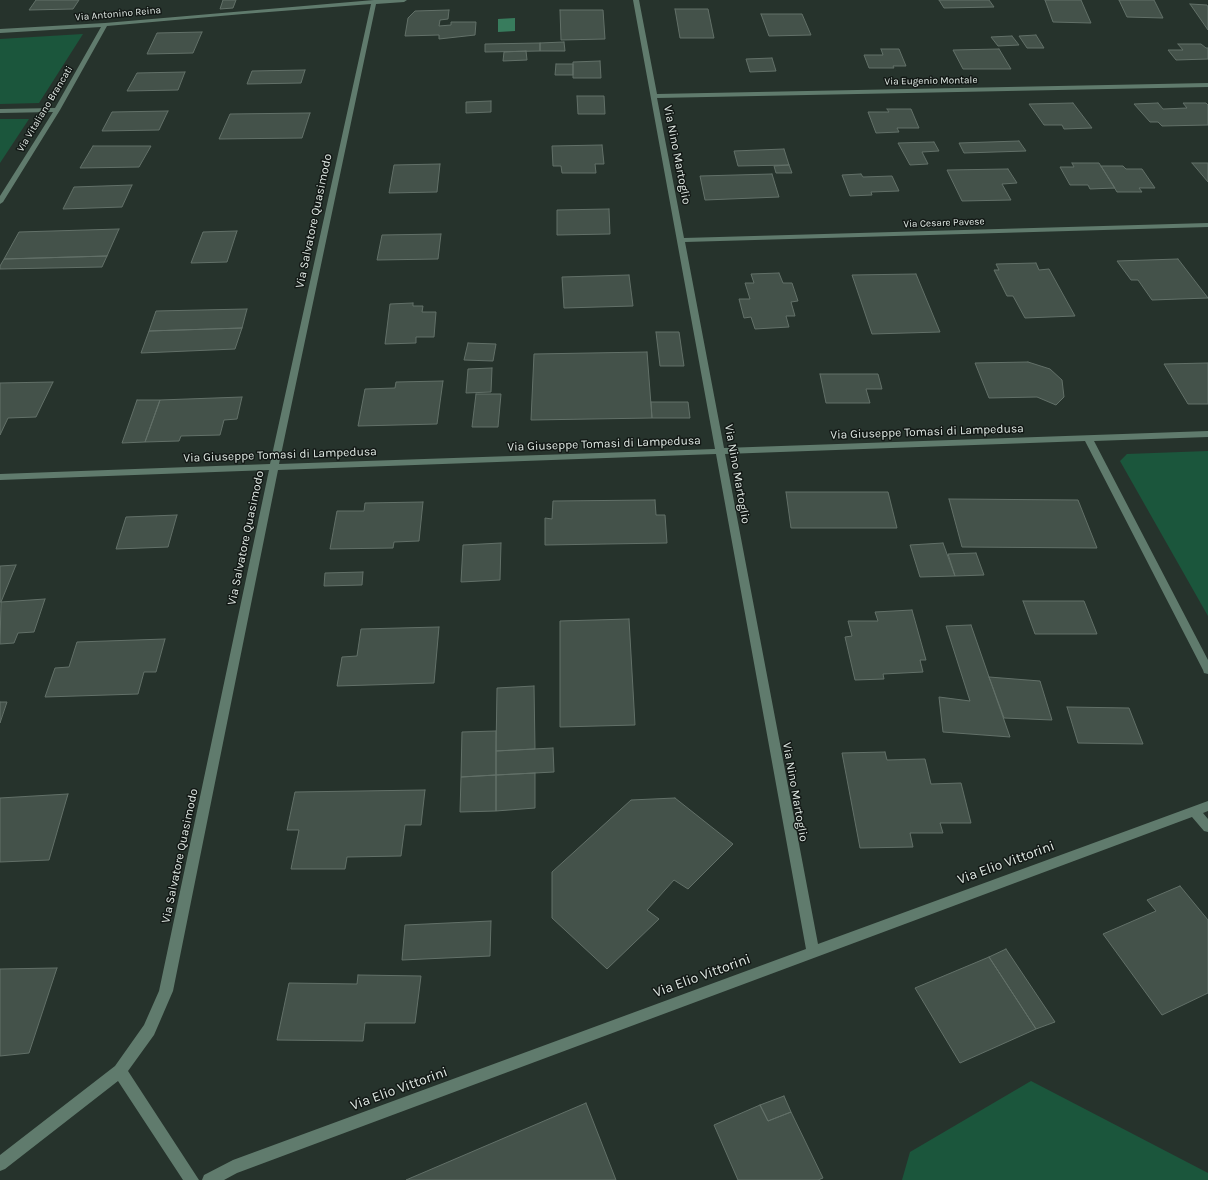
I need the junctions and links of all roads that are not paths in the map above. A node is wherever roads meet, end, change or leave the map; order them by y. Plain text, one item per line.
1 (404, 0) edge
2 (636, 0) edge
3 (374, 2) junction
4 (105, 24) junction
5 (0, 31) edge
6 (1208, 85) edge
7 (654, 96) junction
8 (57, 110) junction
9 (0, 111) edge
10 (0, 202) edge
11 (1208, 225) edge
12 (681, 240) junction
13 (1208, 434) edge
14 (1088, 438) junction
15 (720, 451) junction
16 (274, 467) junction
17 (0, 477) edge
18 (1208, 670) edge
19 (1208, 806) edge
20 (1194, 811) junction
21 (1208, 827) edge
22 (812, 952) junction
23 (120, 1071) junction
24 (0, 1164) edge
25 (192, 1180) edge
26 (209, 1180) edge

1 - 3 street, Via Antonino Reina
2 - 7 street, Via Nino Martoglio
3 - 4 street, Via Antonino Reina
3 - 16 street, Via Salvatore Quasimodo
4 - 5 street, Via Antonino Reina
4 - 8 street, Via Vitaliano Brancati
6 - 7 street, Via Eugenio Montale
7 - 12 street, Via Nino Martoglio
8 - 9 street
8 - 10 street, Via Vitaliano Brancati
11 - 12 street, Via Cesare Pavese
12 - 15 street, Via Nino Martoglio
13 - 14 street, Via Giuseppe Tomasi di Lampedusa
14 - 15 street, Via Giuseppe Tomasi di Lampedusa
14 - 18 street
15 - 16 street, Via Giuseppe Tomasi di Lampedusa
15 - 22 street, Via Nino Martoglio
16 - 17 street, Via Giuseppe Tomasi di Lampedusa
16 - 23 street, Via Salvatore Quasimodo
19 - 20 street, Via Elio Vittorini
20 - 21 street
20 - 22 street, Via Elio Vittorini
22 - 26 street, Via Elio Vittorini
23 - 24 street, Via Salvatore Quasimodo
23 - 25 street

